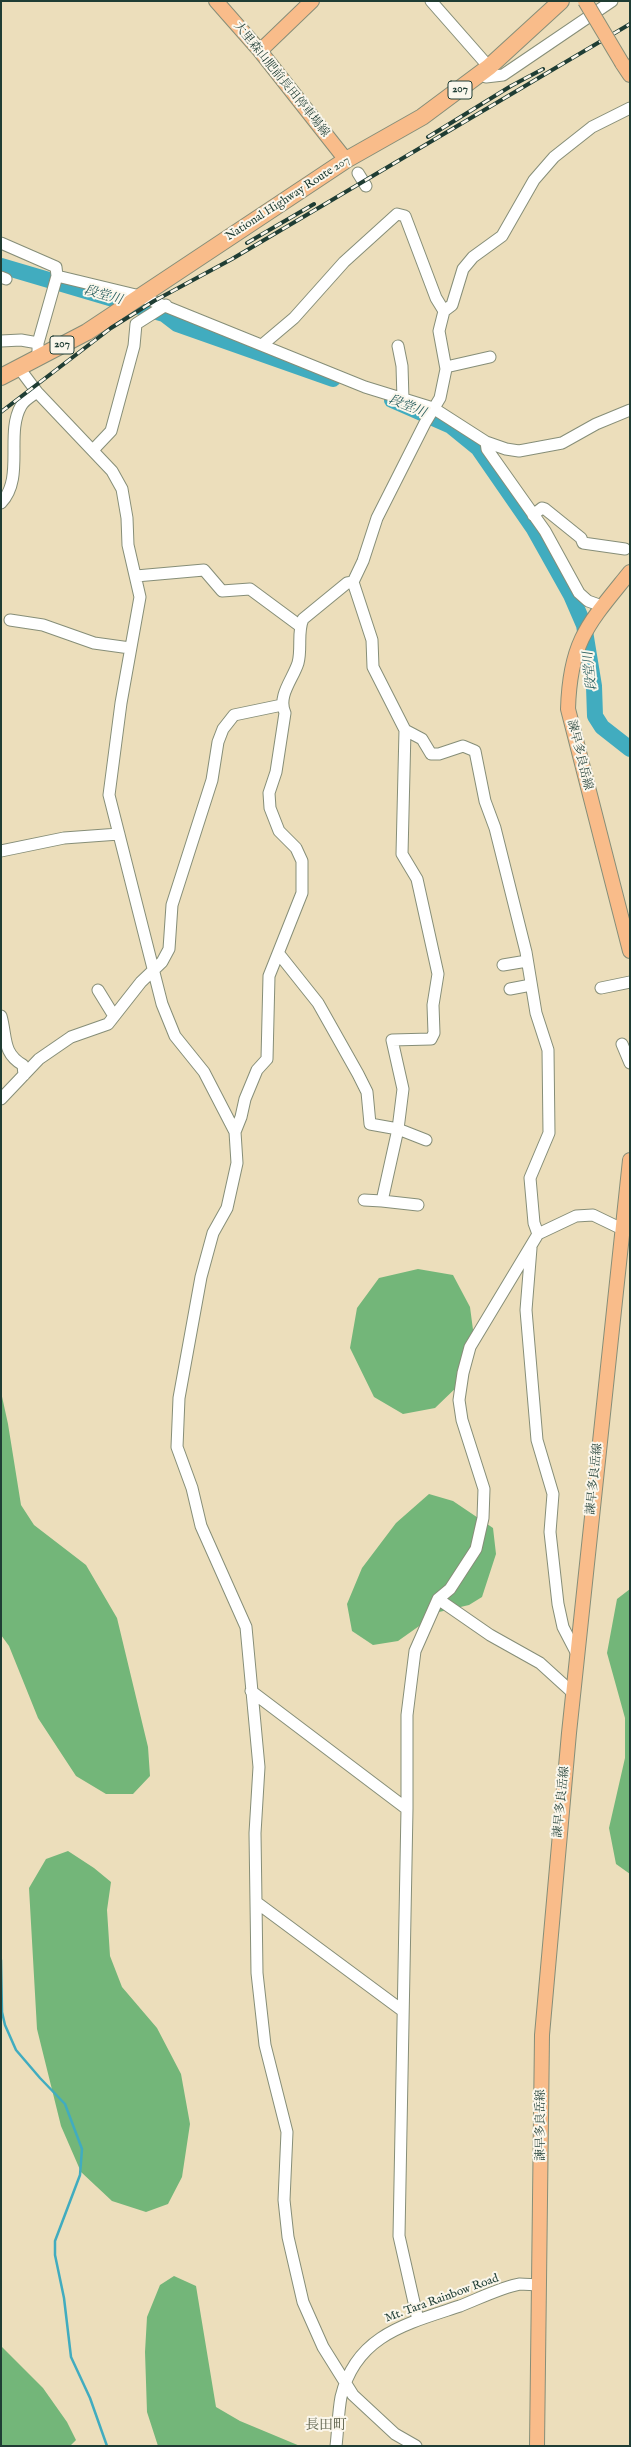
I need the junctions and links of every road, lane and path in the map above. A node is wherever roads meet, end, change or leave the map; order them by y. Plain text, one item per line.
1 (216, 1) edge
2 (312, 1) edge
3 (431, 1) edge
4 (561, 1) edge
5 (585, 1) edge
6 (612, 1) edge
7 (260, 50) junction
8 (626, 69) edge
9 (486, 70) junction
10 (630, 108) edge
11 (346, 160) junction
12 (358, 173) dead end
13 (366, 186) dead end
14 (1, 243) edge
15 (57, 276) junction
16 (138, 297) junction
17 (166, 305) junction
18 (444, 311) junction
19 (1, 341) edge
20 (262, 346) junction
21 (398, 346) dead end
22 (38, 351) junction
23 (490, 357) dead end
24 (446, 367) junction
25 (19, 368) junction
26 (1, 377) edge
27 (37, 392) junction
28 (403, 399) junction
29 (433, 409) junction
30 (630, 410) edge
31 (486, 442) junction
32 (93, 450) junction
33 (1, 503) edge
34 (533, 515) junction
35 (625, 549) dead end
36 (136, 576) junction
37 (628, 577) edge
38 (353, 582) junction
39 (598, 610) junction
40 (10, 620) dead end
41 (300, 626) junction
42 (130, 648) junction
43 (282, 705) junction
44 (405, 730) junction
45 (119, 834) junction
46 (1, 851) edge
47 (630, 951) edge
48 (279, 954) junction
49 (527, 961) junction
50 (503, 965) dead end
51 (154, 972) junction
52 (630, 982) edge
53 (531, 986) junction
54 (601, 988) dead end
55 (510, 989) dead end
56 (98, 990) dead end
57 (1, 1016) edge
58 (114, 1016) junction
59 (622, 1044) dead end
60 (630, 1062) edge
61 (24, 1075) junction
62 (1, 1099) edge
63 (398, 1129) junction
64 (235, 1132) junction
65 (426, 1140) dead end
66 (630, 1160) edge
67 (364, 1200) dead end
68 (382, 1201) junction
69 (418, 1205) dead end
70 (622, 1228) junction
71 (538, 1234) junction
72 (532, 1245) junction
73 (438, 1599) junction
74 (577, 1654) junction
75 (251, 1692) junction
76 (573, 1693) junction
77 (407, 1809) junction
78 (256, 1902) junction
79 (403, 2011) junction
80 (538, 2286) junction
81 (418, 2320) junction
82 (346, 2382) junction
83 (336, 2446) edge
84 (416, 2446) edge
85 (537, 2446) edge

1 - 7 main road, 大里森山肥前長田停車場線
2 - 7 main road
3 - 9 street
4 - 9 highway, National Highway Route 207 / 207
5 - 8 main road, bridge
6 - 9 street
7 - 11 main road, 大里森山肥前長田停車場線
9 - 11 highway, National Highway Route 207 / 207
10 - 18 street
11 - 16 highway, National Highway Route 207 / 207
12 - 13 street
14 - 15 street
15 - 16 street
15 - 22 street
16 - 17 street
16 - 22 highway, National Highway Route 207 / 207
17 - 20 street
17 - 32 street
18 - 20 street
18 - 24 street
19 - 22 street
20 - 28 street
21 - 28 street
22 - 25 highway, National Highway Route 207 / 207
23 - 24 street
24 - 29 street
25 - 26 highway, National Highway Route 207 / 207
25 - 27 street
27 - 32 street
27 - 33 street
28 - 29 street
29 - 31 street
29 - 38 street
30 - 31 street
31 - 34 street
32 - 36 street
34 - 35 street
34 - 39 street
36 - 41 street
36 - 42 street
37 - 39 main road, 諫早多良岳線
38 - 41 street
38 - 44 street
39 - 47 main road, 諫早多良岳線
40 - 42 street
41 - 43 street
42 - 45 street
43 - 48 street
43 - 51 street
44 - 49 street
44 - 63 street
45 - 46 street
45 - 51 street
48 - 63 street
48 - 64 street
49 - 50 street
49 - 53 street
51 - 58 street
51 - 64 street
52 - 54 street
53 - 55 street
53 - 71 street
56 - 58 street
57 - 61 street
58 - 61 street
59 - 60 street
61 - 62 street
63 - 65 street
63 - 68 street
64 - 75 street
66 - 70 main road, 諫早多良岳線
67 - 68 street
68 - 69 street
70 - 71 street
70 - 74 main road, 諫早多良岳線
71 - 72 street
72 - 73 street
72 - 74 street
73 - 76 street
73 - 77 street
74 - 76 main road, 諫早多良岳線
75 - 77 street
75 - 78 street
76 - 80 main road, 諫早多良岳線
77 - 79 street
78 - 79 street
78 - 82 street
79 - 81 street
80 - 81 street, Mt. Tara Rainbow Road
80 - 85 main road, 諫早多良岳線
81 - 82 street, Mt. Tara Rainbow Road
82 - 83 street, Mt. Tara Rainbow Road
82 - 84 street

